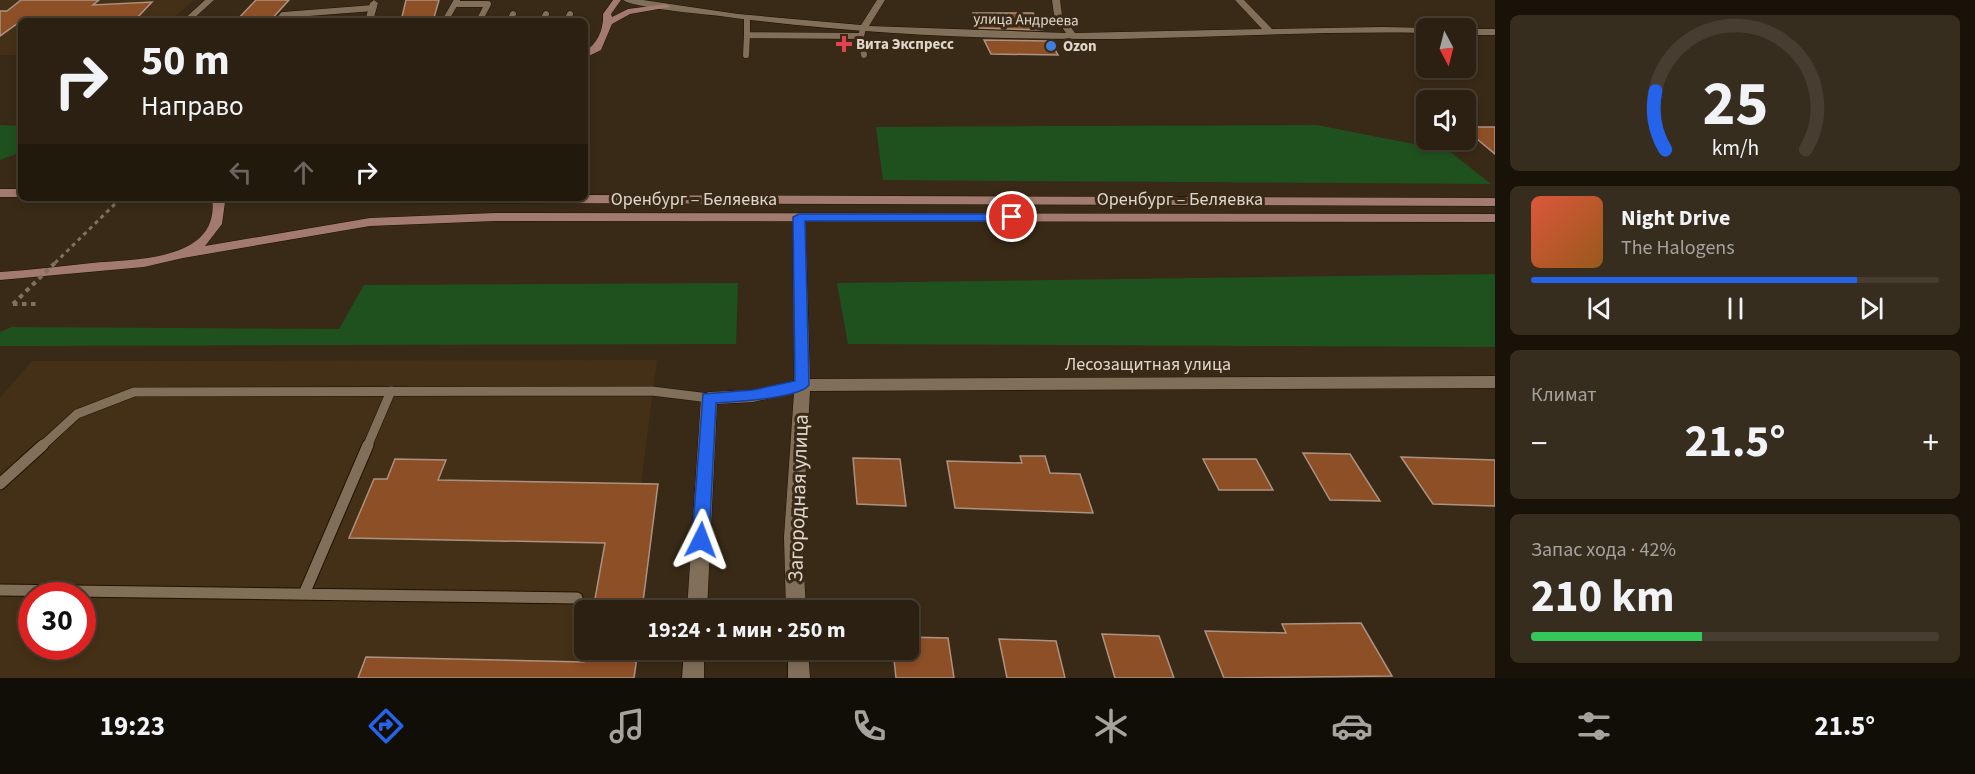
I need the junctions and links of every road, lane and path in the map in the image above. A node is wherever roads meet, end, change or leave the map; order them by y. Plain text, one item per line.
1 (210, 0) edge
2 (617, 0) edge
3 (627, 0) edge
4 (881, 0) edge
5 (1056, 0) edge
6 (1239, 0) edge
7 (456, 2) edge
8 (374, 6) joint
9 (666, 7) junction
10 (513, 14) dead end
11 (546, 14) dead end
12 (570, 14) dead end
13 (189, 18) edge
14 (280, 18) edge
15 (370, 18) edge
16 (447, 18) edge
17 (481, 18) edge
18 (511, 18) edge
19 (544, 18) edge
20 (568, 18) edge
21 (747, 20) junction
22 (608, 23) junction
23 (1416, 30) edge
24 (1270, 32) junction
25 (1476, 32) edge
26 (1495, 32) edge
27 (862, 33) junction
28 (747, 35) junction
29 (1072, 36) junction
30 (588, 53) edge
31 (746, 55) dead end
32 (864, 55) dead end
33 (0, 193) edge
34 (18, 193) edge
35 (588, 199) edge
36 (118, 201) edge
37 (219, 201) edge
38 (1495, 202) edge
39 (799, 217) junction
40 (1495, 218) edge
41 (183, 254) junction
42 (0, 276) edge
43 (39, 304) dead end
44 (1495, 382) edge
45 (802, 385) junction
46 (391, 391) junction
47 (709, 398) junction
48 (0, 484) edge
49 (0, 590) edge
50 (304, 594) junction
51 (577, 597) dead end
52 (698, 600) edge
53 (796, 600) edge
54 (694, 660) edge
55 (798, 660) edge
56 (693, 678) edge
57 (799, 678) edge

1 - 13 street
2 - 22 main road
3 - 9 street, улица Андреева
4 - 27 street
5 - 29 street
6 - 24 street
7 - 16 lane
7 - 17 lane
8 - 14 lane
8 - 15 street
9 - 21 street, улица Андреева
9 - 22 main road
10 - 18 lane
11 - 19 lane
12 - 20 lane
21 - 27 street, улица Андреева
21 - 28 lane
22 - 30 main road
23 - 24 street, улица Андреева
24 - 29 street, улица Андреева
25 - 26 street
27 - 28 lane
27 - 29 street, улица Андреева
27 - 32 lane
28 - 31 lane
33 - 34 main road
35 - 38 main road, Оренбург – Беляевка
36 - 43 path, bridge
37 - 41 main road, Оренбург – Беляевка
39 - 40 main road, Оренбург – Беляевка
39 - 41 main road, Оренбург – Беляевка
39 - 45 street, Загородная улица
41 - 42 main road, Оренбург – Беляевка
44 - 45 street, Лесозащитная улица
45 - 47 street, Лесозащитная улица
45 - 53 street, Загородная улица
46 - 47 lane
46 - 48 lane
46 - 50 lane
47 - 52 street
49 - 50 lane
50 - 51 lane
54 - 56 street
55 - 57 street

